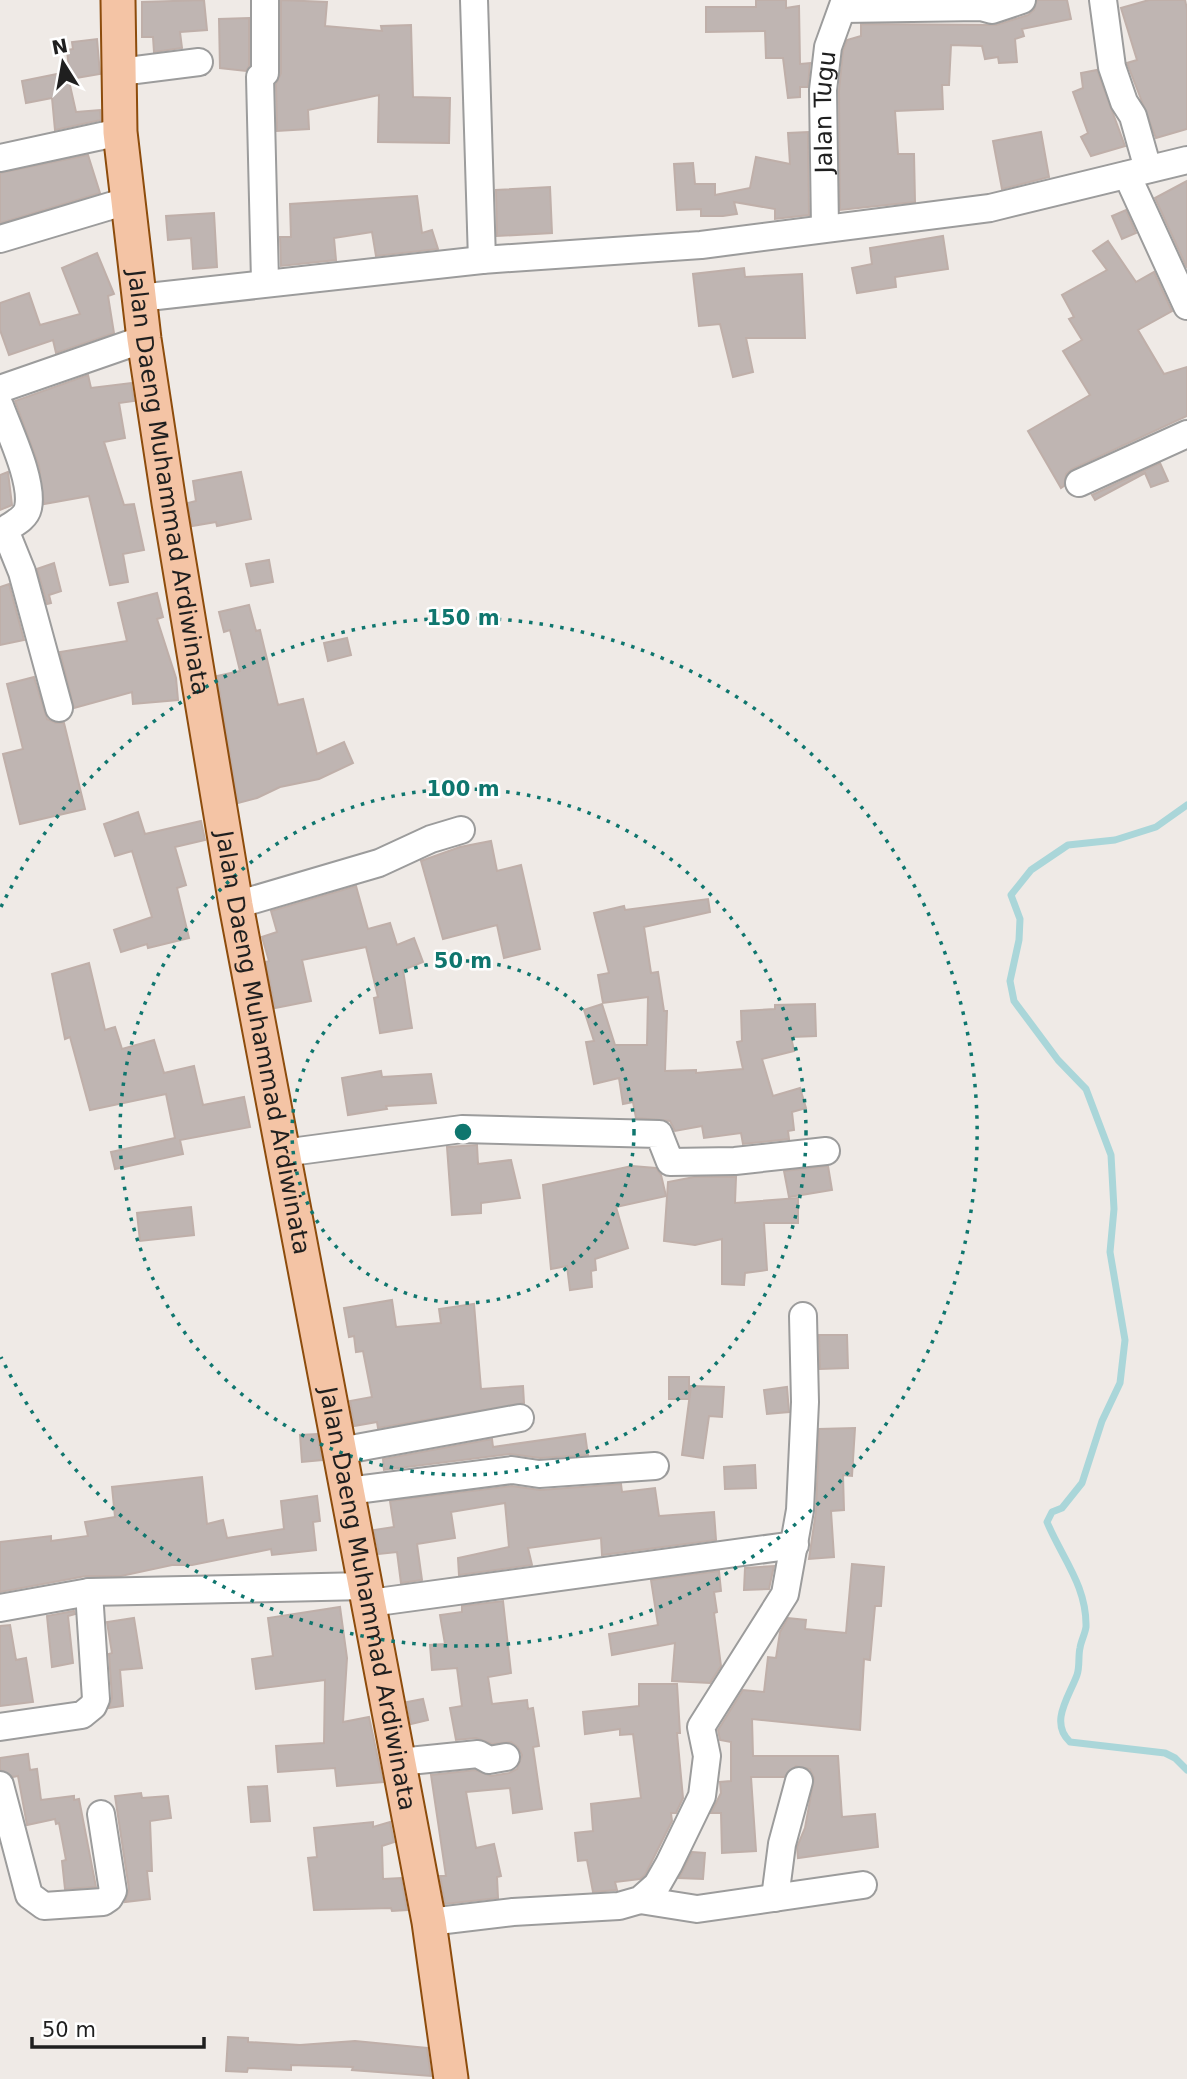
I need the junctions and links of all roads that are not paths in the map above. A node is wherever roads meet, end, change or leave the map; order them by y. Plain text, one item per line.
1 (118, 0) edge
2 (265, 0) edge
3 (474, 0) edge
4 (1022, 0) edge
5 (1103, 0) edge
6 (844, 4) edge
7 (980, 4) edge
8 (200, 62) dead end
9 (120, 72) junction
10 (120, 132) junction
11 (0, 158) edge
12 (1187, 160) edge
13 (1137, 172) junction
14 (127, 201) junction
15 (825, 228) junction
16 (0, 240) edge
17 (482, 260) junction
18 (265, 281) junction
19 (139, 298) junction
20 (1187, 306) edge
21 (144, 339) junction
22 (0, 389) edge
23 (0, 406) edge
24 (1187, 434) edge
25 (1079, 483) dead end
26 (59, 708) dead end
27 (461, 830) dead end
28 (236, 905) junction
29 (826, 1151) dead end
30 (283, 1153) junction
31 (803, 1316) dead end
32 (520, 1418) dead end
33 (340, 1451) junction
34 (655, 1466) dead end
35 (348, 1491) junction
36 (795, 1545) junction
37 (89, 1592) junction
38 (368, 1594) junction
39 (0, 1608) edge
40 (0, 1727) edge
41 (506, 1757) dead end
42 (399, 1762) junction
43 (799, 1781) dead end
44 (0, 1785) edge
45 (101, 1814) dead end
46 (863, 1885) dead end
47 (775, 1898) junction
48 (640, 1900) junction
49 (429, 1922) junction
50 (451, 2079) edge

1 - 9 main road, Jalan Daeng Muhammad Ardiwinata
2 - 18 street
3 - 17 street
4 - 7 street
5 - 13 street
6 - 7 street
6 - 15 street, Jalan Tugu
8 - 9 street
9 - 10 main road, Jalan Daeng Muhammad Ardiwinata
10 - 11 street
10 - 14 main road, Jalan Daeng Muhammad Ardiwinata
12 - 13 street
13 - 15 street
13 - 20 street
14 - 16 street
14 - 19 main road, Jalan Daeng Muhammad Ardiwinata
15 - 17 street
17 - 18 street
18 - 19 street
19 - 21 main road, Jalan Daeng Muhammad Ardiwinata
21 - 22 street
21 - 28 main road, Jalan Daeng Muhammad Ardiwinata
23 - 26 street
24 - 25 street
27 - 28 street
28 - 30 main road, Jalan Daeng Muhammad Ardiwinata
29 - 30 street
30 - 33 main road, Jalan Daeng Muhammad Ardiwinata
31 - 36 street
32 - 33 street
33 - 35 main road, Jalan Daeng Muhammad Ardiwinata
34 - 35 street
35 - 38 main road, Jalan Daeng Muhammad Ardiwinata
36 - 38 street
36 - 48 street
37 - 38 street
37 - 39 street
37 - 40 street
38 - 42 main road, Jalan Daeng Muhammad Ardiwinata
41 - 42 street
42 - 49 main road, Jalan Daeng Muhammad Ardiwinata
43 - 47 street
44 - 45 street
46 - 47 street
47 - 48 street
48 - 49 street
49 - 50 main road, Jalan Daeng Muhammad Ardiwinata

